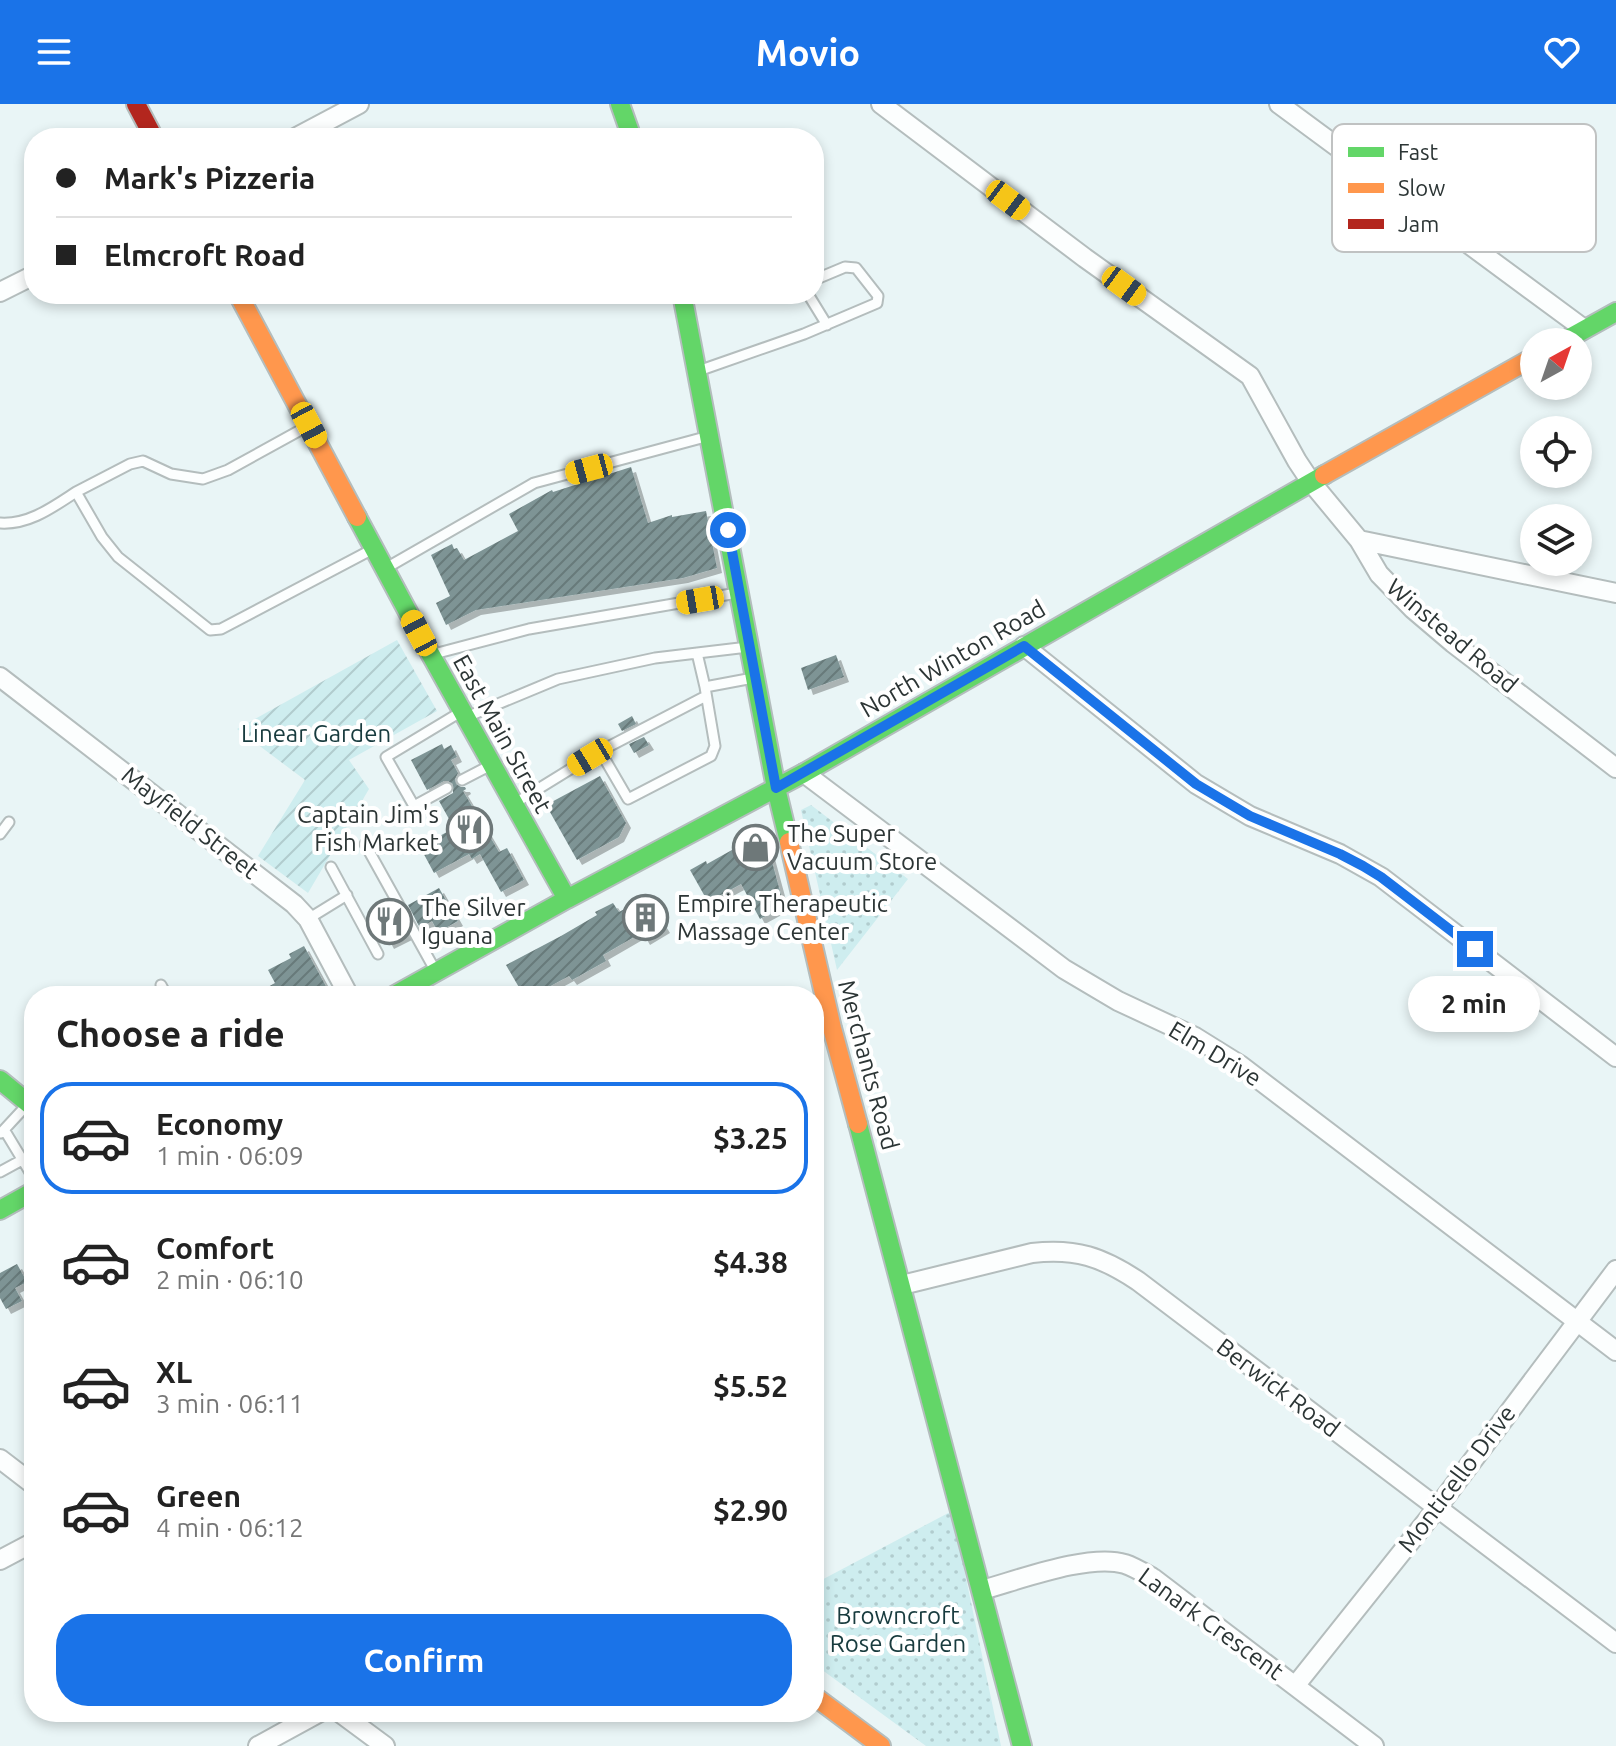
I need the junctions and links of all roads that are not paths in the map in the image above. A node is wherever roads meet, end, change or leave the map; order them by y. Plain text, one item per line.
1 (136, 104) edge
2 (359, 104) edge
3 (620, 104) edge
4 (881, 104) edge
5 (1279, 104) edge
6 (149, 128) edge
7 (314, 128) edge
8 (628, 128) edge
9 (1332, 143) edge
10 (1480, 252) edge
11 (824, 276) edge
12 (24, 280) edge
13 (0, 292) edge
14 (243, 304) edge
15 (684, 304) edge
16 (814, 304) edge
17 (1616, 312) edge
18 (827, 325) junction
19 (1583, 328) edge
20 (1586, 328) edge
21 (1520, 365) edge
22 (698, 371) junction
23 (309, 425) junction
24 (710, 436) junction
25 (1311, 482) junction
26 (76, 492) junction
27 (0, 523) edge
28 (1359, 540) junction
29 (374, 549) junction
30 (385, 569) junction
31 (740, 593) junction
32 (1616, 593) edge
33 (1024, 646) junction
34 (750, 647) junction
35 (697, 653) junction
36 (431, 655) junction
37 (0, 677) edge
38 (756, 678) junction
39 (705, 692) junction
40 (464, 714) junction
41 (596, 755) junction
42 (492, 764) junction
43 (1616, 768) edge
44 (804, 773) junction
45 (462, 780) dead end
46 (447, 788) dead end
47 (776, 788) junction
48 (514, 804) junction
49 (9, 822) dead end
50 (0, 834) edge
51 (365, 844) dead end
52 (331, 867) dead end
53 (347, 895) junction
54 (567, 899) junction
55 (308, 919) junction
56 (378, 954) dead end
57 (437, 972) junction
58 (344, 986) edge
59 (411, 986) edge
60 (822, 986) edge
61 (824, 994) edge
62 (832, 1028) junction
63 (824, 1032) edge
64 (1616, 1057) edge
65 (0, 1080) edge
66 (24, 1100) edge
67 (24, 1112) edge
68 (2, 1132) edge
69 (22, 1160) junction
70 (24, 1163) edge
71 (0, 1172) edge
72 (24, 1197) edge
73 (0, 1210) edge
74 (1616, 1270) edge
75 (902, 1285) junction
76 (1577, 1321) junction
77 (1616, 1351) edge
78 (0, 1459) edge
79 (24, 1477) edge
80 (1437, 1508) junction
81 (24, 1547) edge
82 (0, 1560) edge
83 (982, 1590) junction
84 (1616, 1643) edge
85 (1295, 1686) junction
86 (824, 1703) edge
87 (302, 1722) edge
88 (353, 1722) edge
89 (258, 1746) edge
90 (385, 1746) edge
91 (881, 1746) edge
92 (1022, 1746) edge
93 (1374, 1746) edge

1 - 6 main road
2 - 7 street
3 - 8 main road
4 - 25 street, Winstead Road
5 - 9 street
10 - 19 street
11 - 18 lane
12 - 13 street
14 - 23 main road, East Main Street
15 - 22 main road, Merchants Road
16 - 18 lane
17 - 20 main road
18 - 22 lane
21 - 25 main road, North Winton Road
22 - 24 main road, Merchants Road
23 - 26 lane
23 - 29 main road, East Main Street
24 - 30 lane
24 - 31 main road, Merchants Road
25 - 28 street, Winstead Road
25 - 33 main road, North Winton Road
26 - 27 lane
26 - 29 lane
28 - 32 street
28 - 43 street, Winstead Road
29 - 30 main road, East Main Street
30 - 36 main road, East Main Street
31 - 34 main road, Merchants Road
31 - 36 lane
33 - 44 main road, North Winton Road
33 - 64 street
34 - 35 lane
34 - 38 main road, Merchants Road
35 - 39 lane
35 - 40 lane
36 - 40 main road, East Main Street
37 - 55 street, Mayfield Street
38 - 39 lane
38 - 47 main road, Merchants Road
39 - 41 lane
39 - 41 lane
40 - 42 main road, East Main Street
40 - 46 lane
41 - 48 lane
42 - 45 lane
42 - 48 main road, East Main Street
44 - 47 main road, North Winton Road
44 - 76 street, Elm Drive
47 - 54 main road, North Winton Road
47 - 60 main road, Merchants Road
48 - 54 main road, East Main Street
49 - 50 lane
51 - 57 lane
52 - 53 lane
53 - 55 lane
53 - 56 lane
54 - 57 main road, North Winton Road
55 - 58 street, Mayfield Street
57 - 59 main road, North Winton Road
61 - 62 main road, Merchants Road
62 - 63 street
62 - 75 main road, Merchants Road
65 - 66 main road
67 - 68 lane
68 - 69 lane
69 - 70 lane
69 - 71 lane
72 - 73 main road
74 - 76 street, Monticello Drive
75 - 80 street, Berwick Road
75 - 83 main road, Merchants Road
76 - 77 street, Elm Drive
76 - 80 street, Monticello Drive
78 - 79 street
80 - 84 street, Berwick Road
80 - 85 street, Monticello Drive
81 - 82 street
83 - 85 street, Lanark Crescent
83 - 92 main road, Merchants Road
85 - 93 street, Lanark Crescent
86 - 91 main road
87 - 89 street
88 - 90 street

